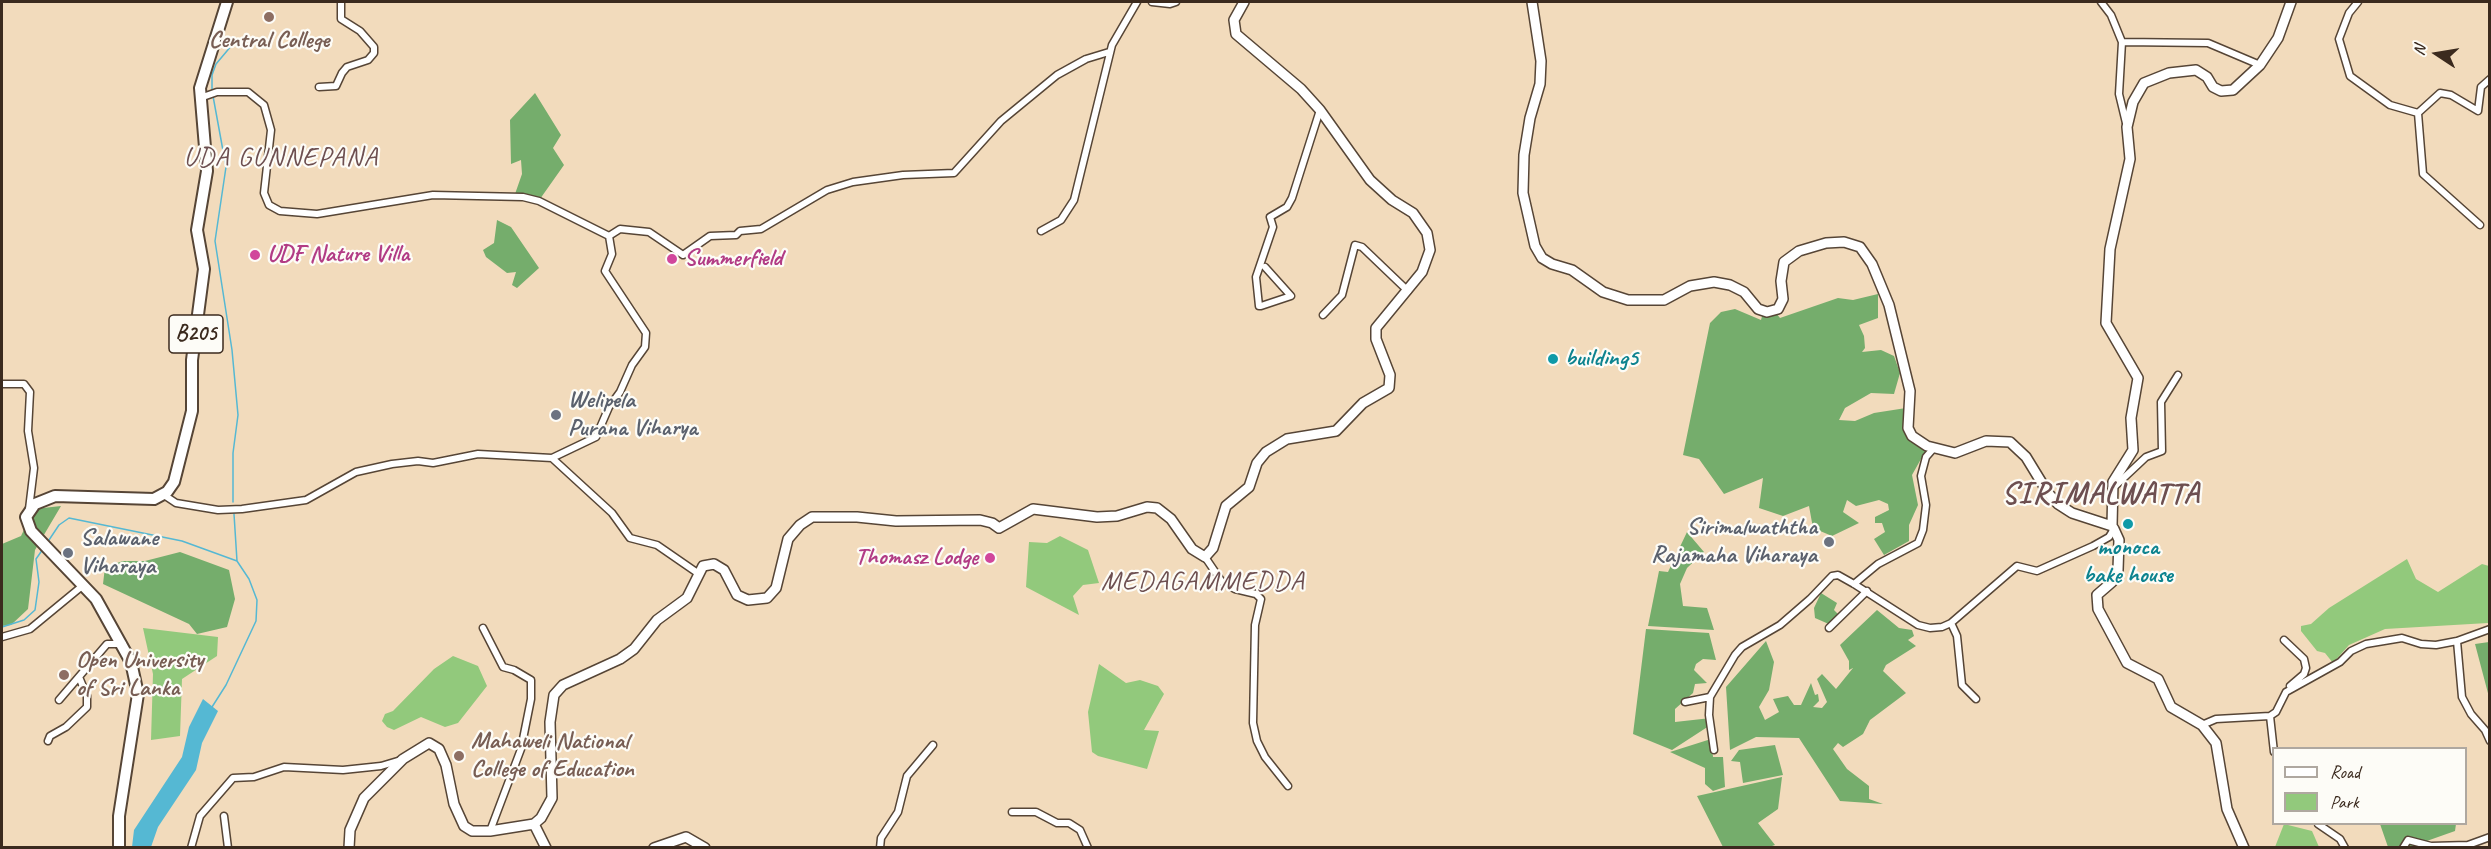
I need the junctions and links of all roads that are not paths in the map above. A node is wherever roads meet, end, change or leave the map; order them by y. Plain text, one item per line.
1 (227, 2) edge
2 (341, 2) edge
3 (1137, 2) edge
4 (1152, 2) edge
5 (1176, 2) edge
6 (1244, 2) edge
7 (1532, 2) edge
8 (2101, 2) edge
9 (2291, 2) edge
10 (2358, 2) edge
11 (2122, 42) junction
12 (1109, 52) junction
13 (2260, 65) junction
14 (2490, 79) edge
15 (319, 87) dead end
16 (204, 96) junction
17 (1320, 111) junction
18 (2418, 113) junction
19 (2127, 128) junction
20 (2480, 225) dead end
21 (1041, 231) dead end
22 (609, 236) junction
23 (1265, 267) dead end
24 (1408, 291) junction
25 (1323, 315) dead end
26 (2178, 375) dead end
27 (2, 384) edge
28 (1934, 449) junction
29 (552, 458) junction
30 (2112, 490) junction
31 (164, 495) junction
32 (29, 510) junction
33 (2113, 527) junction
34 (1205, 557) junction
35 (699, 574) junction
36 (1854, 584) junction
37 (81, 587) junction
38 (1867, 591) junction
39 (1951, 623) junction
40 (483, 628) dead end
41 (1829, 628) dead end
42 (2490, 629) edge
43 (2, 637) edge
44 (2284, 640) dead end
45 (2457, 641) junction
46 (123, 644) junction
47 (79, 677) junction
48 (1710, 697) junction
49 (1976, 699) dead end
50 (58, 700) dead end
51 (1685, 702) dead end
52 (2273, 714) junction
53 (2202, 725) junction
54 (48, 741) dead end
55 (2490, 741) edge
56 (933, 745) dead end
57 (2274, 747) edge
58 (1714, 750) dead end
59 (403, 759) junction
60 (1288, 786) dead end
61 (1012, 812) dead end
62 (224, 816) dead end
63 (534, 824) junction
64 (2319, 825) edge
65 (490, 831) junction
66 (2490, 837) edge
67 (119, 848) edge
68 (191, 848) edge
69 (228, 848) edge
70 (349, 848) edge
71 (546, 848) edge
72 (654, 848) edge
73 (705, 848) edge
74 (880, 848) edge
75 (1088, 848) edge
76 (2244, 848) edge
77 (2345, 848) edge
78 (2403, 848) edge

1 - 16 main road, B205
2 - 15 street
3 - 12 street
4 - 5 street
6 - 17 main road
7 - 28 main road
8 - 11 street
9 - 13 main road
10 - 18 street
11 - 13 street
11 - 19 street
12 - 21 street
12 - 22 street
13 - 19 main road
14 - 18 street
16 - 22 street
16 - 31 main road, B205
17 - 23 street
17 - 24 main road
18 - 20 street
19 - 30 main road
22 - 29 street
24 - 25 street
24 - 34 main road
26 - 30 street
27 - 32 street
28 - 33 main road
28 - 36 street
29 - 31 street
29 - 35 street
30 - 33 main road
31 - 32 main road
32 - 37 main road
33 - 39 street
33 - 53 main road
34 - 35 main road
34 - 60 street
35 - 63 main road
36 - 38 street
36 - 48 street
37 - 43 street
37 - 46 main road
38 - 39 street
38 - 41 street
39 - 49 street
40 - 65 street
42 - 45 street
44 - 52 street
45 - 52 street
45 - 55 street
46 - 47 street
46 - 67 main road
47 - 50 street
47 - 54 street
48 - 51 street
48 - 58 street
52 - 53 street
52 - 57 street
53 - 76 main road
56 - 74 street
59 - 65 main road
59 - 68 street
59 - 70 main road
61 - 75 street
62 - 69 street
63 - 65 main road
63 - 71 main road
64 - 77 street
66 - 78 street
72 - 73 main road

